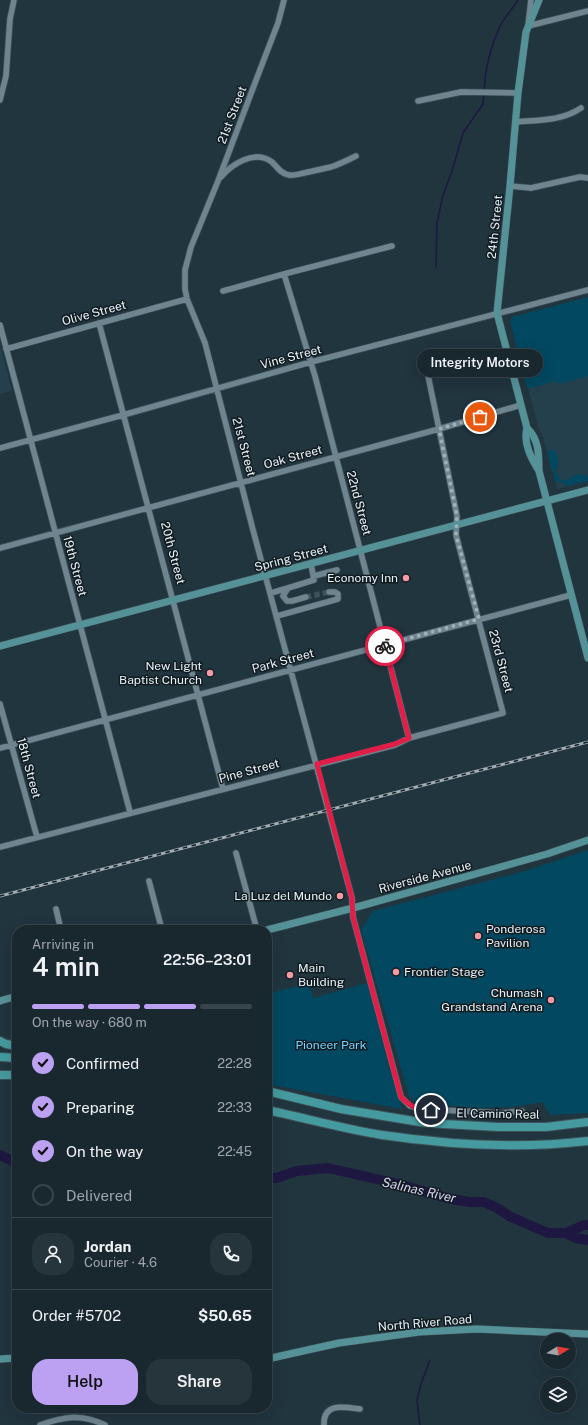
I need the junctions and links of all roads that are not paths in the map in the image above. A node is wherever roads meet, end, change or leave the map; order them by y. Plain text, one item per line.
1 (14, 0) edge
2 (284, 0) edge
3 (531, 0) edge
4 (539, 0) edge
5 (588, 11) edge
6 (528, 26) junction
7 (518, 93) junction
8 (0, 100) edge
9 (418, 101) dead end
10 (581, 108) dead end
11 (516, 122) junction
12 (356, 156) dead end
13 (588, 178) edge
14 (218, 181) junction
15 (510, 186) junction
16 (392, 246) dead end
17 (284, 274) junction
18 (588, 290) edge
19 (223, 291) dead end
20 (187, 299) junction
21 (497, 313) junction
22 (99, 324) junction
23 (0, 325) edge
24 (6, 349) junction
25 (424, 356) dead end
26 (310, 362) junction
27 (217, 389) junction
28 (521, 405) junction
29 (124, 415) junction
30 (439, 429) junction
31 (30, 440) junction
32 (0, 448) edge
33 (335, 457) junction
34 (242, 482) junction
35 (588, 490) edge
36 (547, 501) junction
37 (149, 508) junction
38 (456, 525) junction
39 (55, 534) junction
40 (0, 548) edge
41 (360, 551) junction
42 (311, 564) junction
43 (337, 570) dead end
44 (266, 576) junction
45 (314, 576) junction
46 (288, 588) junction
47 (329, 592) dead end
48 (271, 593) junction
49 (571, 595) junction
50 (306, 597) tunnel mouth
51 (174, 601) junction
52 (277, 616) junction
53 (479, 619) junction
54 (79, 626) junction
55 (385, 645) junction
56 (0, 646) edge
57 (588, 658) edge
58 (292, 670) junction
59 (198, 694) junction
60 (0, 704) edge
61 (503, 713) joint
62 (104, 720) junction
63 (409, 738) junction
64 (11, 745) junction
65 (0, 748) edge
66 (317, 764) junction
67 (223, 789) junction
68 (130, 812) junction
69 (37, 837) junction
70 (588, 840) edge
71 (0, 847) edge
72 (236, 853) dead end
73 (148, 881) dead end
74 (353, 908) junction
75 (56, 909) dead end
76 (60, 925) edge
77 (161, 925) edge
78 (256, 925) edge
79 (272, 929) edge
80 (12, 997) edge
81 (0, 1001) edge
82 (0, 1041) edge
83 (12, 1045) edge
84 (0, 1058) edge
85 (12, 1058) edge
86 (0, 1075) edge
87 (12, 1075) edge
88 (272, 1092) edge
89 (272, 1111) edge
90 (522, 1111) dead end
91 (588, 1122) edge
92 (588, 1141) edge
93 (588, 1334) edge
94 (12, 1358) edge
95 (0, 1359) edge
96 (272, 1359) edge
97 (360, 1408) dead end
98 (40, 1425) edge
99 (105, 1425) edge
100 (324, 1425) edge

1 - 8 street
2 - 14 street, 21st Street
3 - 6 street
4 - 6 main road, 24th Street
5 - 6 street
6 - 7 main road, 24th Street
7 - 9 street
7 - 11 main road, 24th Street
10 - 11 street
11 - 15 main road, 24th Street
12 - 14 street
13 - 15 street
14 - 20 street, 21st Street
15 - 21 main road, 24th Street
16 - 17 street
17 - 19 street
17 - 26 street, 22nd Street
18 - 21 street, Vine Street
20 - 22 street, Olive Street
20 - 27 street, 21st Street
21 - 26 street, Vine Street
21 - 28 main road, 24th Street
22 - 24 street, Olive Street
22 - 29 street, 20th Street
23 - 24 street, 19th Street
24 - 31 street, 19th Street
25 - 30 street, 23rd Street
26 - 27 street, Vine Street
26 - 33 street, 22nd Street
27 - 29 street, Vine Street
27 - 34 street, 21st Street
28 - 30 street, Oak Street
28 - 36 main road, 24th Street
29 - 31 street, Vine Street
29 - 37 street, 20th Street
30 - 33 street, Oak Street
30 - 38 street, 23rd Street
31 - 32 street, Vine Street
31 - 39 street, 19th Street
33 - 34 street, Oak Street
33 - 41 street, 22nd Street
34 - 37 street, Oak Street
34 - 44 street, 21st Street
35 - 36 main road, Spring Street
36 - 38 main road, Spring Street
36 - 49 main road, 24th Street
37 - 39 street, Oak Street
37 - 51 street, 20th Street
38 - 41 main road, Spring Street
38 - 53 street, 23rd Street
39 - 40 street, Oak Street
39 - 54 street, 19th Street
41 - 42 main road, Spring Street
41 - 55 street, 22nd Street
42 - 44 main road, Spring Street
42 - 45 street
43 - 45 street
44 - 48 street, 21st Street
44 - 51 main road, Spring Street
45 - 46 street
46 - 48 street
46 - 50 street
47 - 52 street
48 - 52 street, 21st Street
49 - 53 street, Park Street
49 - 57 main road, 24th Street
51 - 54 main road, Spring Street
51 - 59 street, 20th Street
52 - 58 street, 21st Street
53 - 55 street, Park Street
53 - 61 street, 23rd Street
54 - 56 main road, Spring Street
54 - 62 street, 19th Street
55 - 58 street, Park Street
55 - 63 street, 22nd Street
58 - 59 street, Park Street
58 - 66 street, 21st Street
59 - 62 street, Park Street
59 - 67 street, 20th Street
60 - 64 street, 18th Street
61 - 63 street, Pine Street
62 - 64 street, Park Street
62 - 68 street, 19th Street
63 - 66 street, Pine Street
64 - 65 street, Park Street
64 - 69 street, 18th Street
66 - 67 street, Pine Street
66 - 74 street, 21st Street
67 - 68 street, Pine Street
68 - 69 street, Pine Street
69 - 71 street, Pine Street
70 - 74 main road, Riverside Avenue
72 - 78 street
73 - 77 street
74 - 79 main road, Riverside Avenue
74 - 90 street, 21st Street
75 - 76 street
80 - 81 main road
82 - 83 highway
84 - 85 highway
86 - 87 highway
88 - 91 highway, El Camino Real
89 - 92 highway
93 - 96 main road, North River Road
94 - 95 main road
97 - 100 street
98 - 99 street

